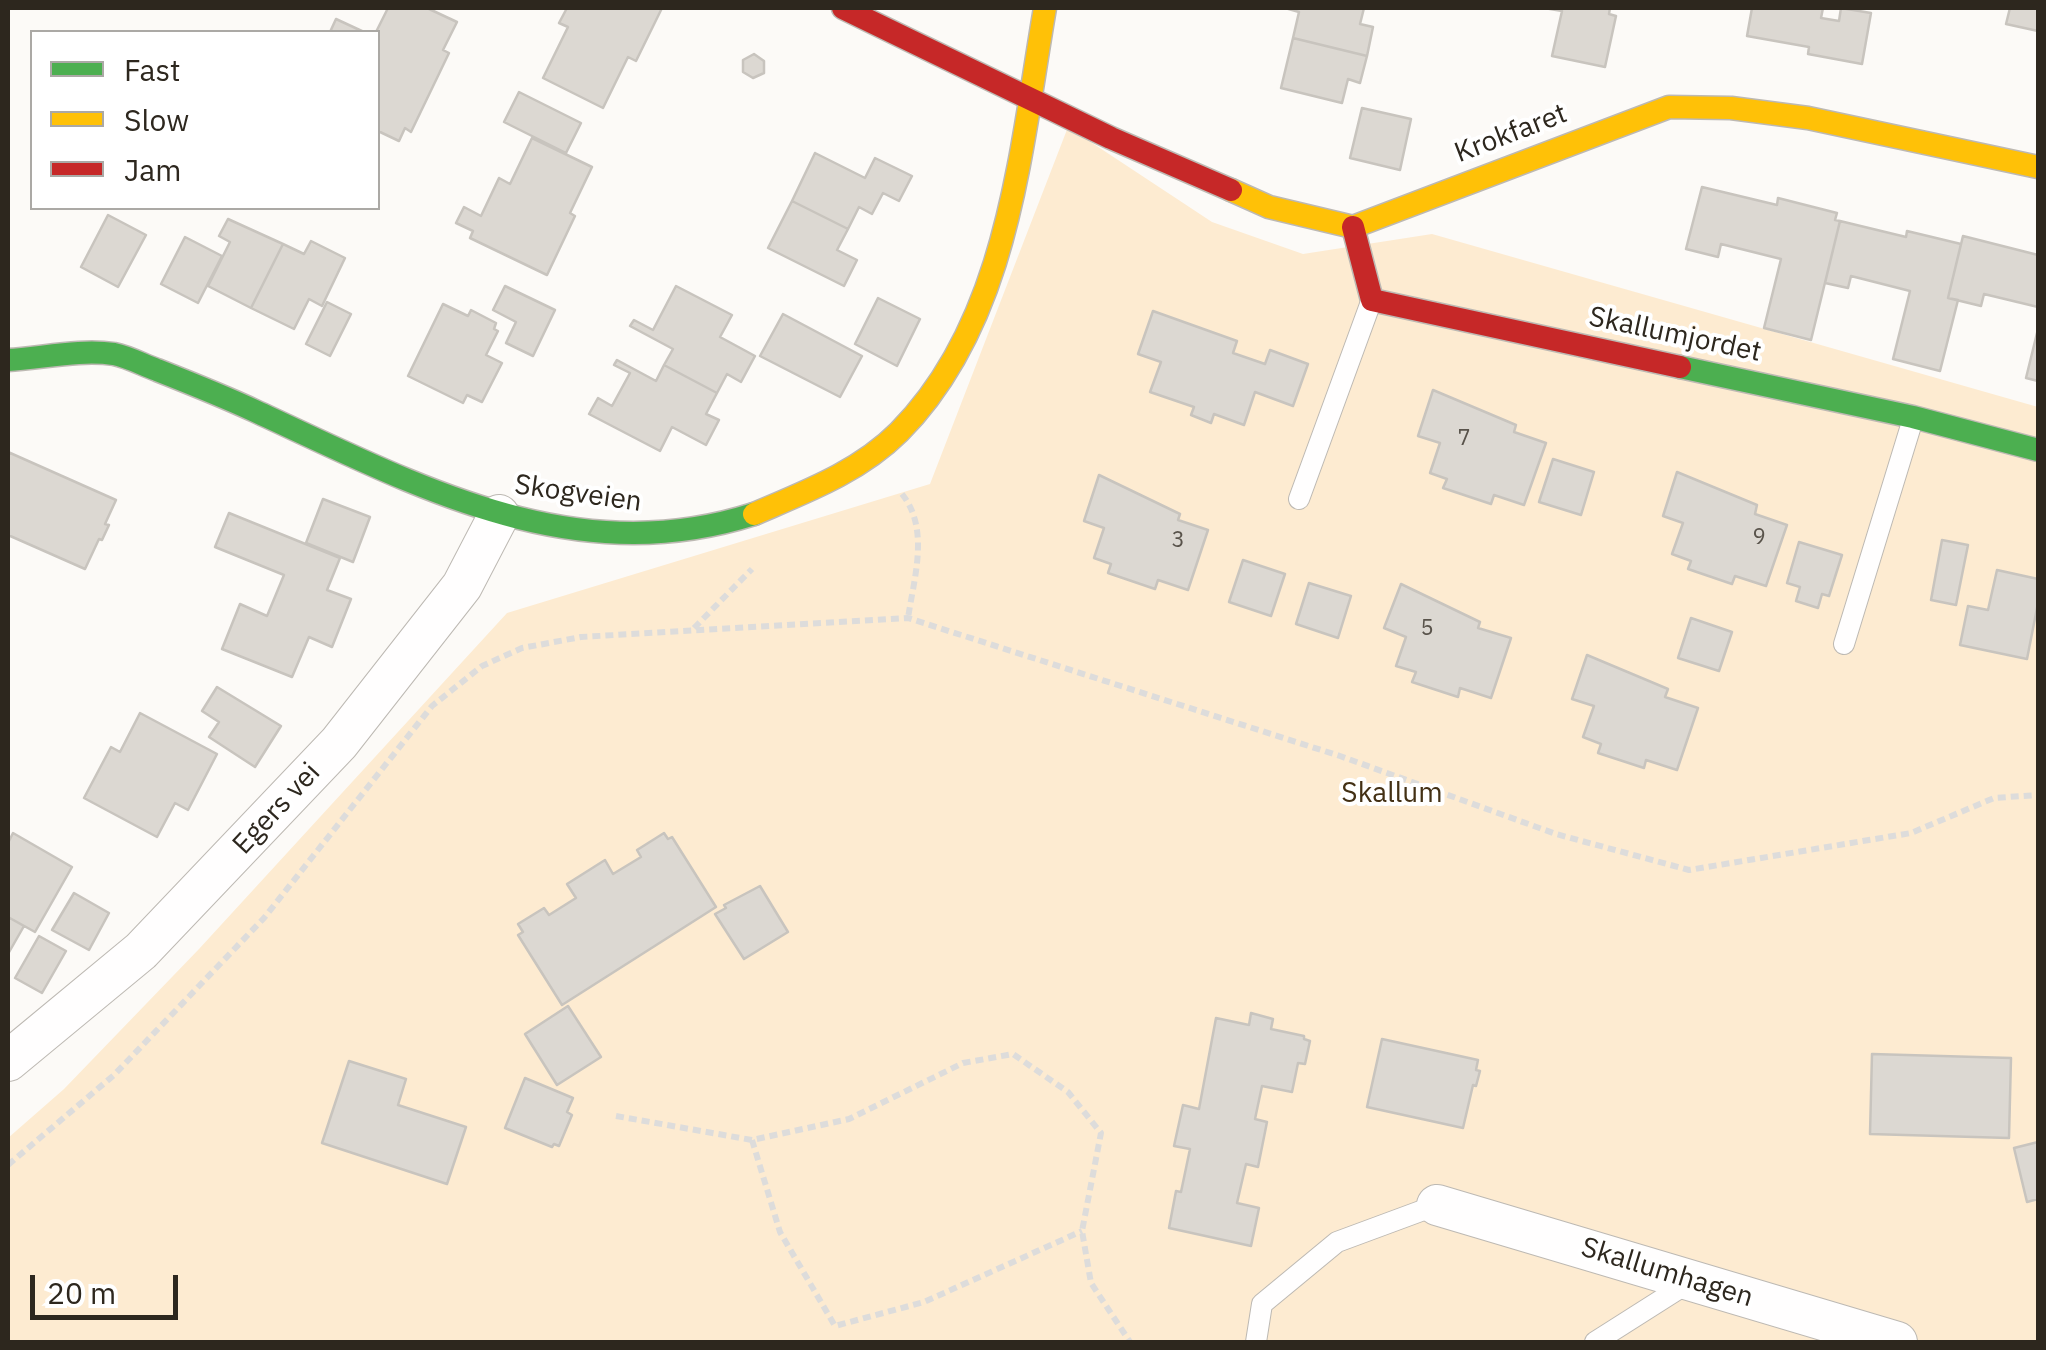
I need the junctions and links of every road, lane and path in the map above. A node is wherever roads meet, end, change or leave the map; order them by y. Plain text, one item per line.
1 (843, 8) edge
2 (1046, 8) edge
3 (1028, 96) junction
4 (2038, 167) edge
5 (1353, 227) junction
6 (1372, 300) junction
7 (8, 360) edge
8 (1913, 417) junction
9 (2038, 450) edge
10 (872, 456) junction
11 (1299, 499) dead end
12 (500, 515) junction
13 (908, 618) junction
14 (1844, 644) dead end
15 (2038, 795) edge
16 (8, 1061) edge
17 (616, 1116) dead end
18 (752, 1140) junction
19 (8, 1165) edge
20 (1437, 1204) joint
21 (1082, 1231) junction
22 (1692, 1280) junction
23 (1130, 1342) edge
24 (1256, 1342) edge
25 (1595, 1342) edge
26 (1896, 1342) edge

1 - 3 street
2 - 3 street, Skogveien
3 - 5 street
3 - 10 street, Skogveien
4 - 5 street, Krokfaret
5 - 6 street
6 - 8 street, Skallumjordet
6 - 11 lane
7 - 12 street, Skogveien
8 - 9 street, Skallumjordet
8 - 14 lane
10 - 12 street, Skogveien
10 - 13 path
12 - 16 street, Egers vei
13 - 15 path
13 - 19 path
17 - 18 path
18 - 21 path
18 - 21 path
20 - 22 street, Skallumhagen
20 - 24 lane
21 - 23 path
22 - 25 lane
22 - 26 street, Skallumhagen

